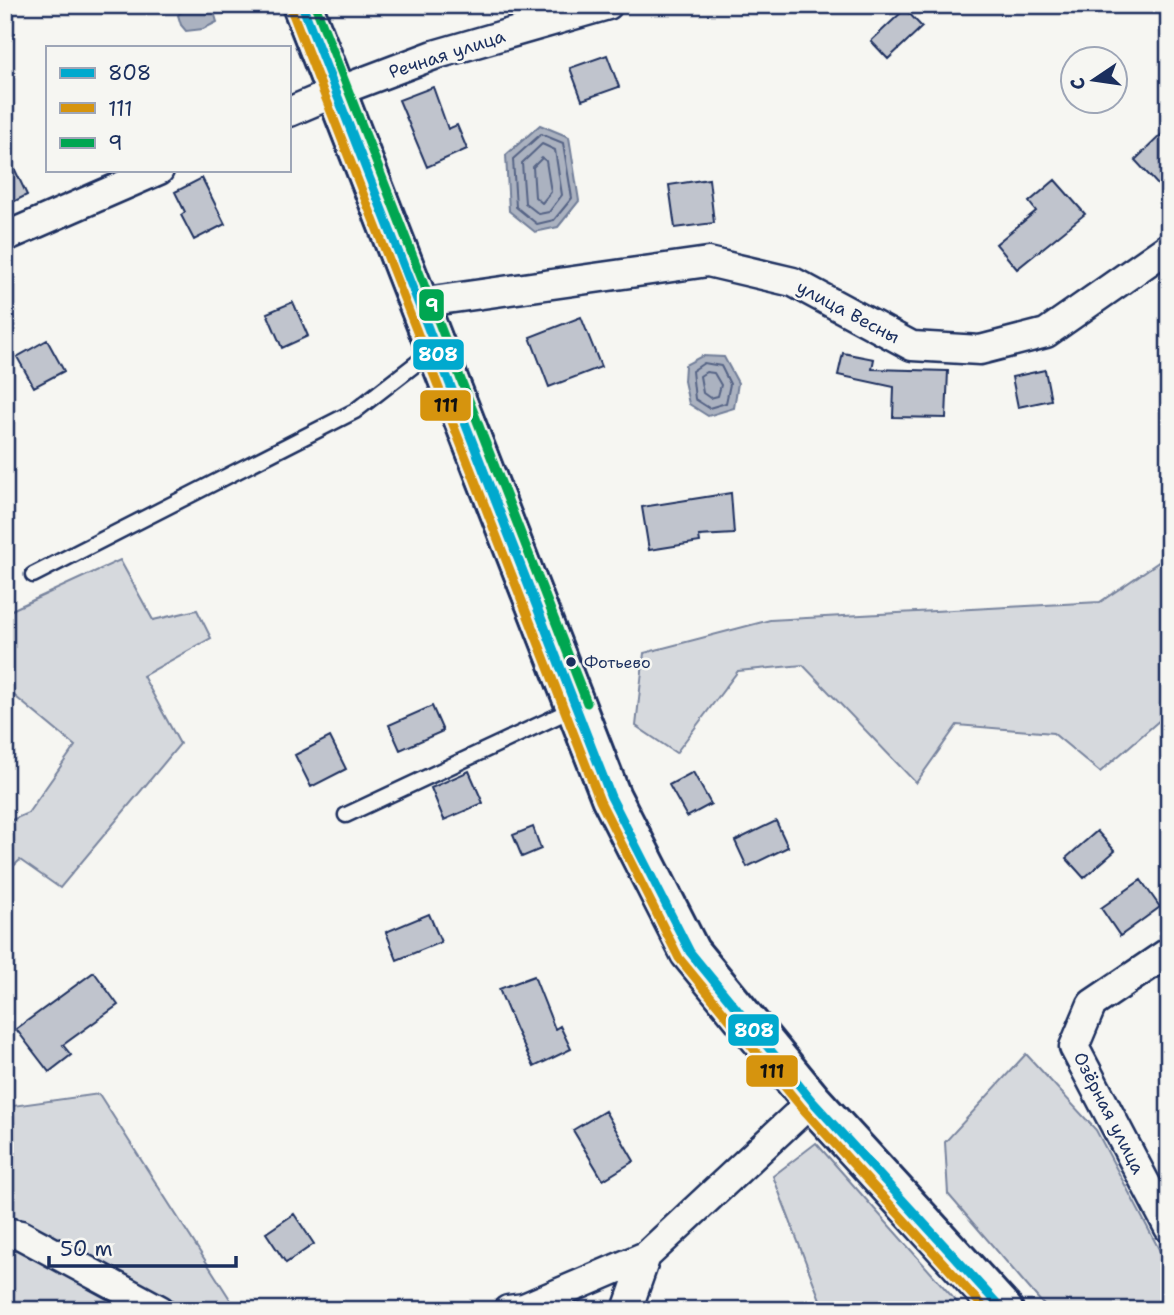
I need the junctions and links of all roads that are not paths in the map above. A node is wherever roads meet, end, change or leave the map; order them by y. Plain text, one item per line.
1 (302, 5) edge
2 (608, 5) edge
3 (336, 92) junction
4 (290, 113) edge
5 (154, 172) edge
6 (5, 237) edge
7 (1169, 247) edge
8 (418, 303) junction
9 (436, 348) junction
10 (33, 575) dead end
11 (576, 707) junction
12 (346, 816) dead end
13 (1169, 952) edge
14 (811, 1101) junction
15 (1169, 1228) edge
16 (10, 1236) edge
17 (646, 1256) junction
18 (160, 1310) edge
19 (508, 1310) edge
20 (627, 1310) edge
21 (1003, 1310) edge

1 - 3 main road
2 - 3 street, Речная улица
3 - 4 street, Речная улица
3 - 8 main road
5 - 6 street
7 - 8 street, улица Весны
8 - 9 main road
9 - 10 lane
9 - 11 main road
11 - 12 lane
11 - 14 main road
13 - 15 street, Озёрная улица
14 - 17 street
14 - 21 main road
16 - 18 street
17 - 19 street
17 - 20 street

